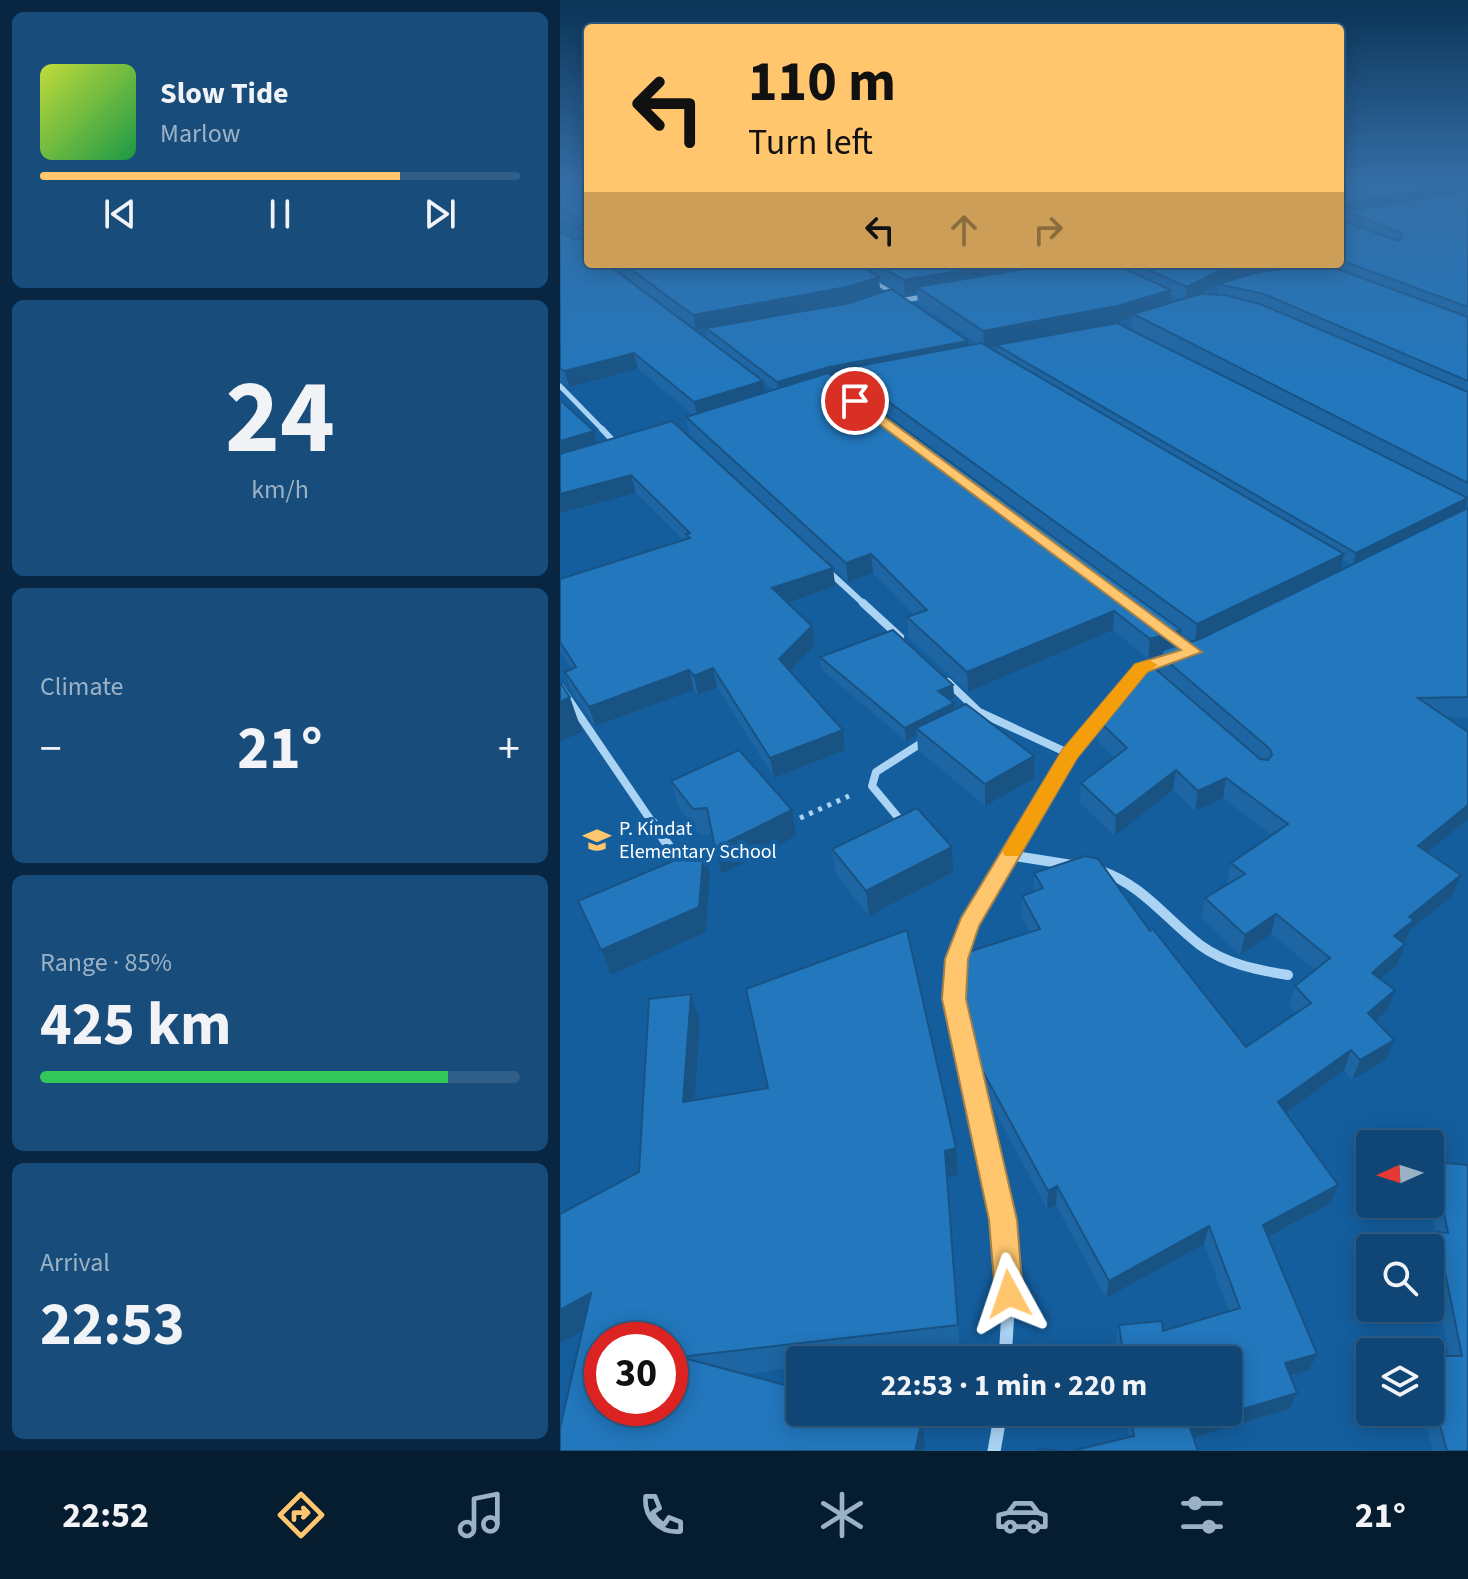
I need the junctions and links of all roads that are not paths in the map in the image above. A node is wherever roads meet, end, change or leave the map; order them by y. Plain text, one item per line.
1 (868, 278) edge
2 (892, 293) junction
3 (935, 295) edge
4 (878, 298) edge
5 (905, 300) junction
6 (917, 308) edge
7 (560, 386) edge
8 (632, 442) edge
9 (618, 446) junction
10 (604, 451) edge
11 (821, 565) edge
12 (912, 649) edge
13 (1181, 656) edge
14 (1141, 668) junction
15 (1152, 677) edge
16 (946, 680) edge
17 (560, 687) edge
18 (979, 712) junction
19 (967, 718) edge
20 (930, 738) edge
21 (1070, 754) junction
22 (897, 816) edge
23 (1009, 855) junction
24 (692, 859) edge
25 (1288, 975) dead end
26 (1006, 1346) edge
27 (998, 1426) edge
28 (994, 1451) edge

1 - 2 street
2 - 4 street
2 - 5 street
3 - 5 street
5 - 6 street
7 - 9 street
8 - 9 street
9 - 10 street
11 - 12 street
13 - 14 street
14 - 15 street
14 - 21 street
16 - 18 street
17 - 24 street
18 - 19 street
18 - 21 street
20 - 22 street
21 - 23 street
23 - 25 street
23 - 26 street
27 - 28 street

